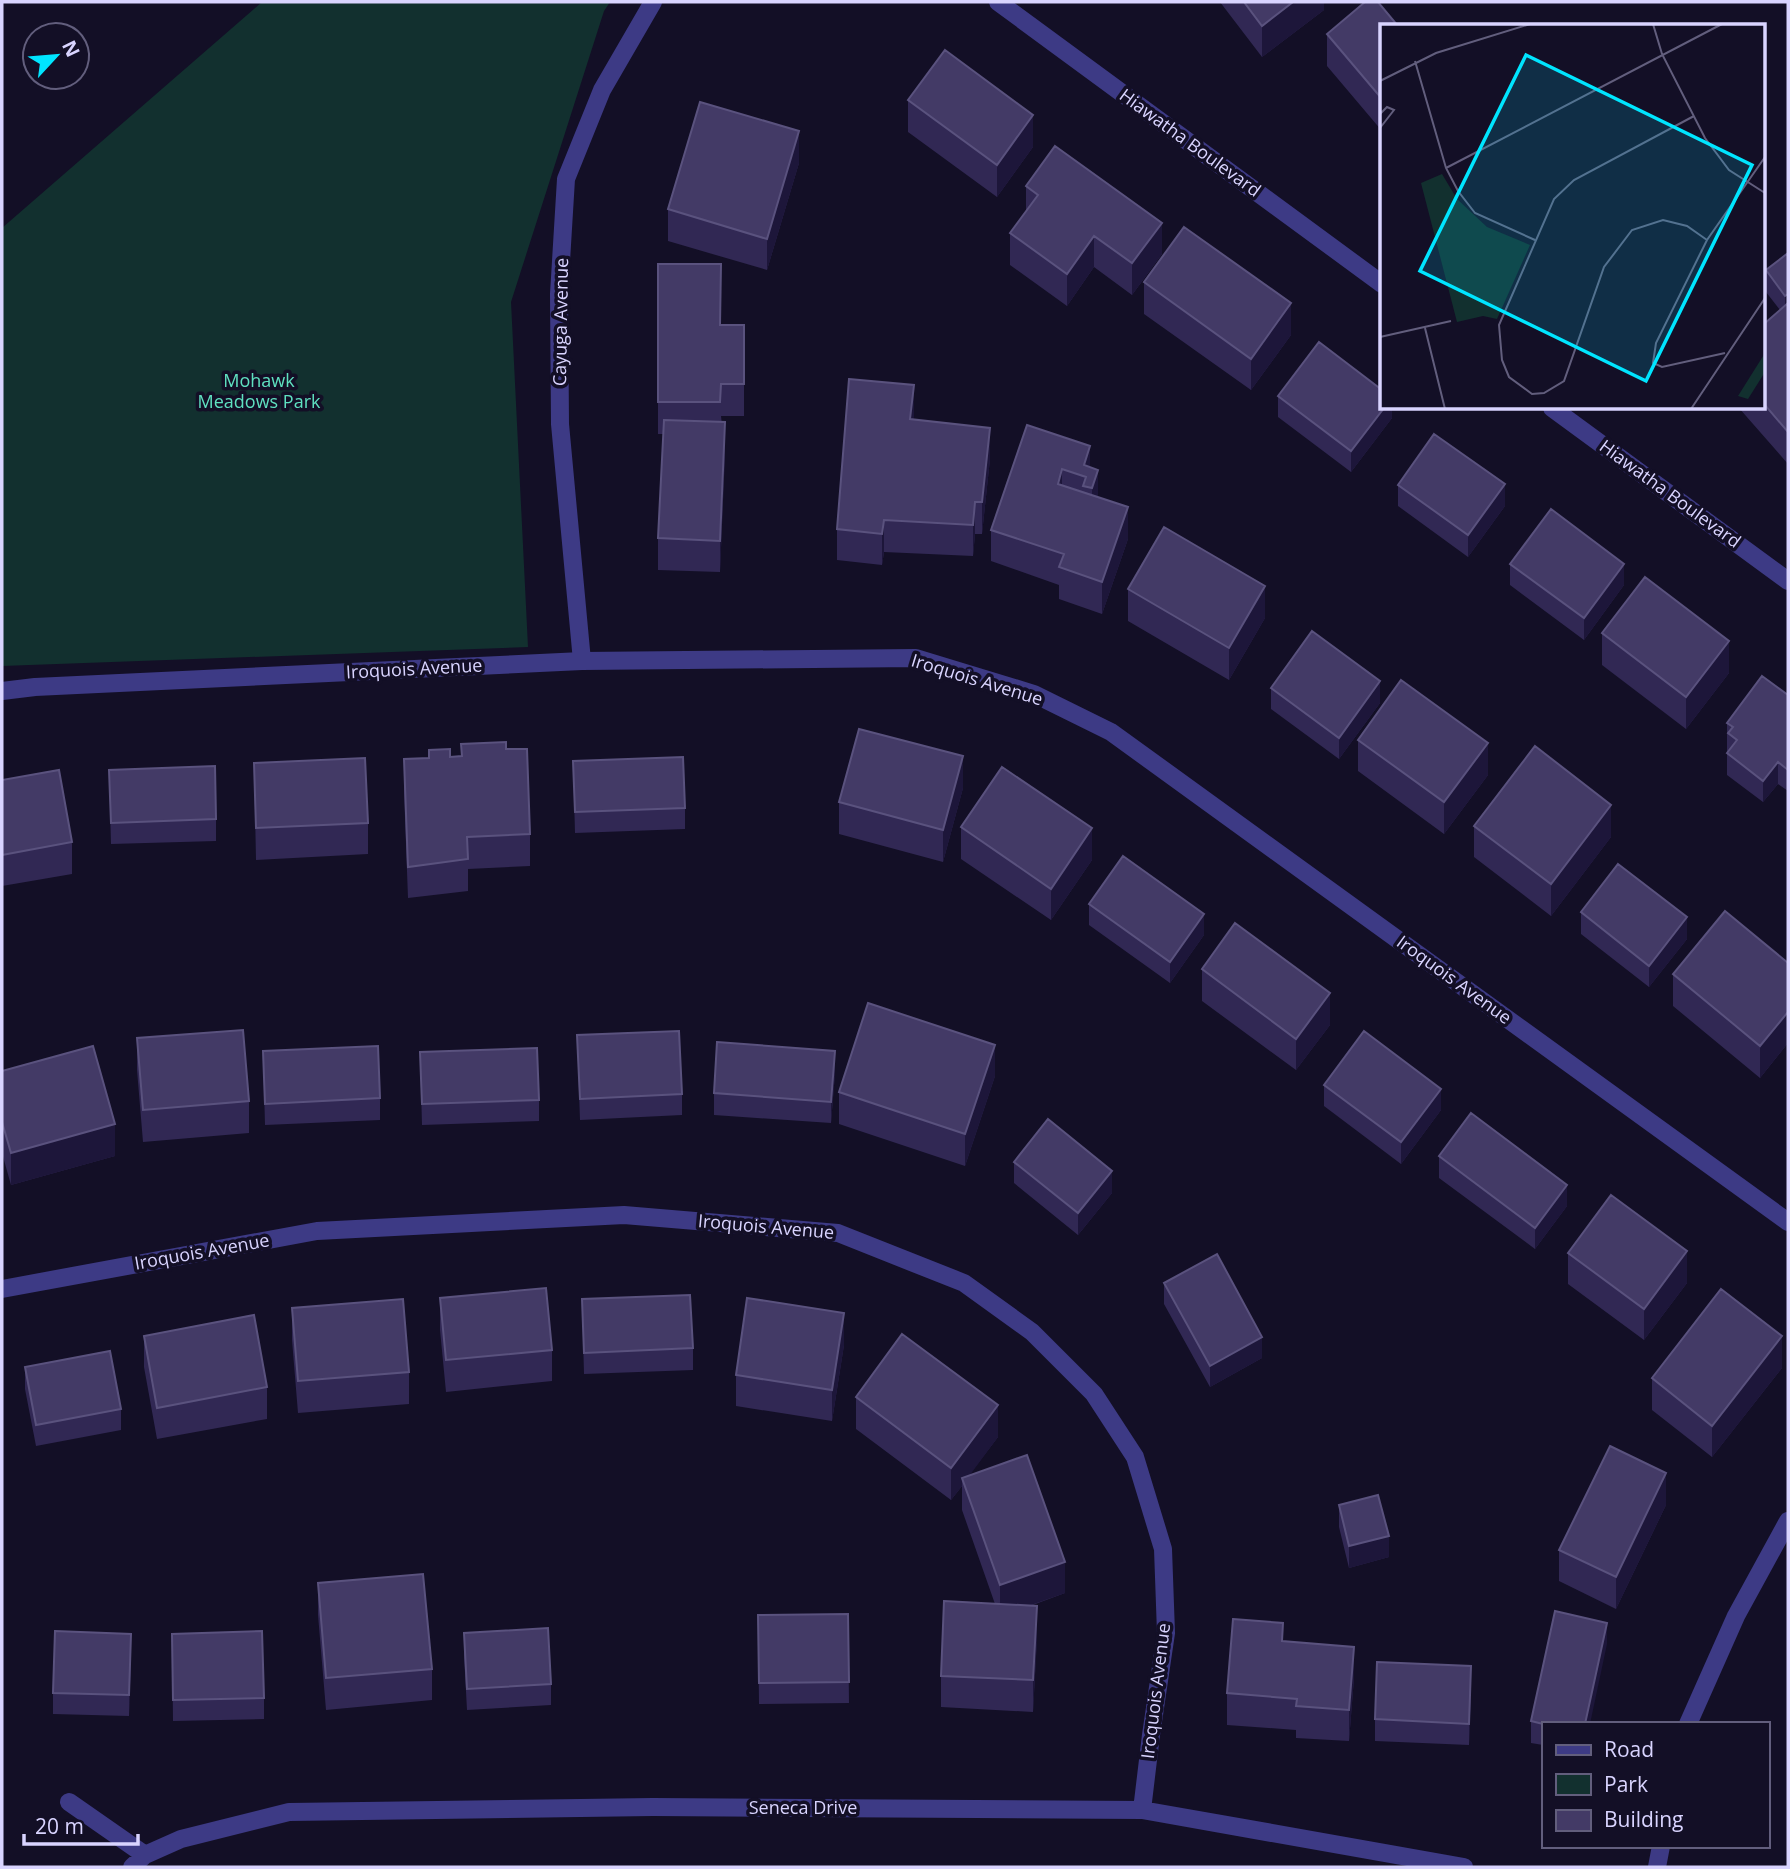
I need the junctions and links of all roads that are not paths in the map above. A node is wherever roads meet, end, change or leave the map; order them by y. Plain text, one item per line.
1 (653, 2) edge
2 (998, 2) edge
3 (1380, 283) edge
4 (1555, 410) edge
5 (1788, 581) edge
6 (582, 661) junction
7 (2, 691) edge
8 (1788, 1222) edge
9 (2, 1290) edge
10 (1788, 1521) edge
11 (1689, 1722) edge
12 (69, 1802) dead end
13 (1142, 1810) junction
14 (1661, 1848) edge
15 (138, 1861) edge
16 (1464, 1867) edge
17 (1657, 1867) edge

1 - 6 street, Cayuga Avenue
2 - 3 street, Hiawatha Boulevard
4 - 5 street, Hiawatha Boulevard
6 - 7 street, Iroquois Avenue
6 - 8 street, Iroquois Avenue
9 - 13 street, Iroquois Avenue
10 - 11 street
12 - 15 street, Seneca Drive
13 - 15 street, Seneca Drive
13 - 16 street, Seneca Drive
14 - 17 street

